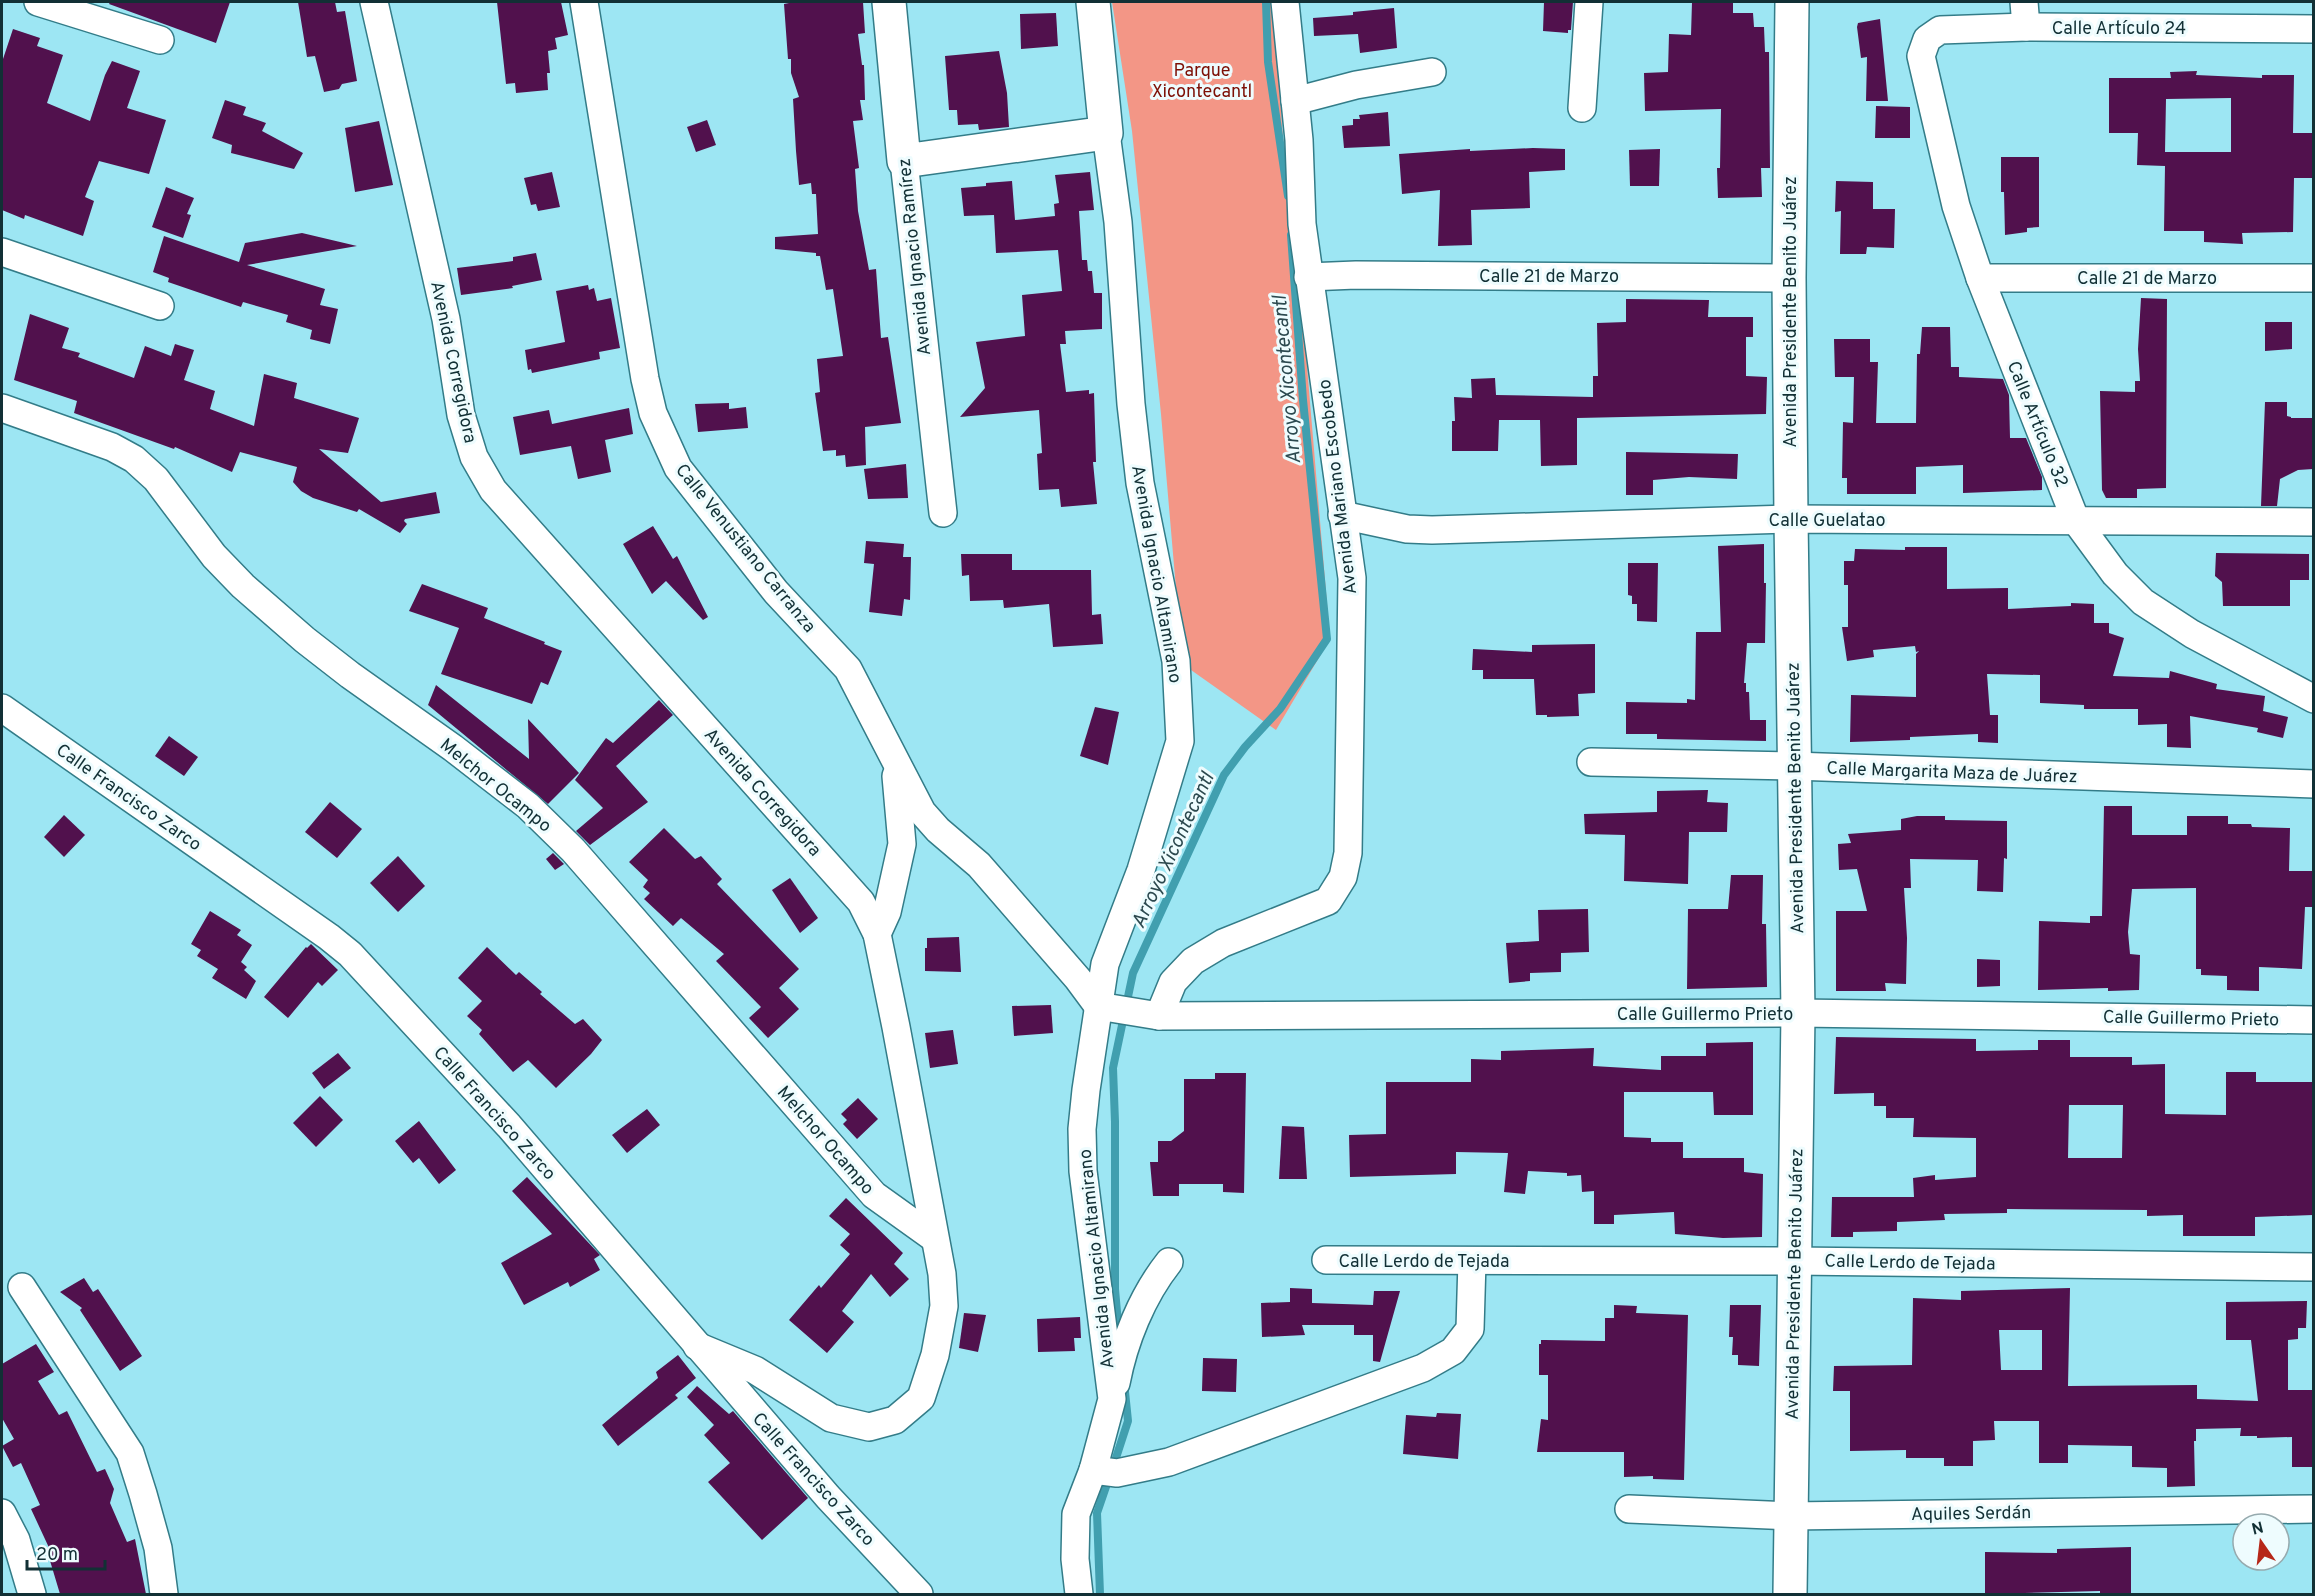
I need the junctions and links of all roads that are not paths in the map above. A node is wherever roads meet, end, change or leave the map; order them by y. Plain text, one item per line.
1 (38, 2) edge
2 (374, 2) edge
3 (584, 2) edge
4 (889, 2) edge
5 (1093, 2) edge
6 (1285, 2) edge
7 (1589, 2) edge
8 (1792, 2) edge
9 (108, 12) edge
10 (2025, 14) edge
11 (2313, 29) edge
12 (1927, 39) joint
13 (160, 40) dead end
14 (1432, 72) dead end
15 (1295, 101) junction
16 (1582, 108) dead end
17 (1106, 133) junction
18 (904, 161) junction
19 (2, 252) edge
20 (1308, 278) junction
21 (1789, 278) junction
22 (1980, 278) junction
23 (2313, 278) edge
24 (160, 306) dead end
25 (2, 408) edge
26 (943, 513) dead end
27 (1342, 515) junction
28 (1791, 519) junction
29 (2076, 521) junction
30 (2313, 522) edge
31 (2313, 699) edge
32 (2, 708) edge
33 (1591, 762) dead end
34 (1793, 766) junction
35 (899, 768) junction
36 (2313, 784) edge
37 (877, 934) junction
38 (1098, 1006) junction
39 (1798, 1013) junction
40 (1159, 1016) junction
41 (2313, 1020) edge
42 (934, 1238) junction
43 (1326, 1260) dead end
44 (1472, 1261) junction
45 (1794, 1261) junction
46 (1168, 1262) dead end
47 (2313, 1267) edge
48 (22, 1287) dead end
49 (697, 1346) junction
50 (1112, 1399) junction
51 (1093, 1470) junction
52 (1629, 1509) dead end
53 (2313, 1509) edge
54 (2, 1512) edge
55 (1790, 1516) junction
56 (32, 1594) edge
57 (164, 1594) edge
58 (919, 1594) edge
59 (1079, 1594) edge
60 (1790, 1594) edge

1 - 9 street
2 - 37 street, Avenida Corregidora
3 - 35 street, Calle Venustiano Carranza
4 - 18 street, Avenida Ignacio Ramírez
5 - 17 street, Avenida Ignacio Altamirano
6 - 15 street, Avenida Mariano Escobedo
7 - 16 street
8 - 21 street, Avenida Presidente Benito Juárez
9 - 13 street
10 - 11 street, Calle Artículo 24
10 - 12 street, Calle Artículo 24
12 - 22 street, Calle Artículo 32
14 - 15 street
15 - 20 street, Avenida Mariano Escobedo
17 - 18 street
17 - 38 street, Avenida Ignacio Altamirano
18 - 26 street, Avenida Ignacio Ramírez
19 - 24 street
20 - 21 street, Calle 21 de Marzo
20 - 27 street, Avenida Mariano Escobedo
21 - 28 street, Avenida Presidente Benito Juárez
22 - 23 street, Calle 21 de Marzo
22 - 29 street, Calle Artículo 32
25 - 42 street, Melchor Ocampo
27 - 28 street, Calle Guelatao
27 - 40 street, Avenida Mariano Escobedo
28 - 29 street, Calle Guelatao
28 - 34 street, Avenida Presidente Benito Juárez
29 - 30 street, Calle Guelatao
29 - 31 street, Calle Artículo 32
32 - 49 street, Calle Francisco Zarco
33 - 34 street, Calle Margarita Maza de Juárez
34 - 36 street, Calle Margarita Maza de Juárez
34 - 39 street, Avenida Presidente Benito Juárez
35 - 37 street
35 - 38 street, Calle Venustiano Carranza
37 - 42 street, Avenida Corregidora
38 - 40 street, Calle Guillermo Prieto
38 - 50 street, Avenida Ignacio Altamirano
39 - 40 street, Calle Guillermo Prieto
39 - 41 street, Calle Guillermo Prieto
39 - 45 street, Avenida Presidente Benito Juárez
42 - 49 street, Avenida Corregidora
43 - 44 street, Calle Lerdo de Tejada
44 - 45 street, Calle Lerdo de Tejada
44 - 51 street
45 - 47 street, Calle Lerdo de Tejada
45 - 55 street, Avenida Presidente Benito Juárez
46 - 50 street
48 - 57 street
49 - 58 street, Calle Francisco Zarco
50 - 51 street, Avenida Ignacio Altamirano
51 - 59 street, Avenida Ignacio Altamirano
52 - 55 street, Aquiles Serdán
53 - 55 street, Aquiles Serdán
54 - 56 street
55 - 60 street, Avenida Presidente Benito Juárez

